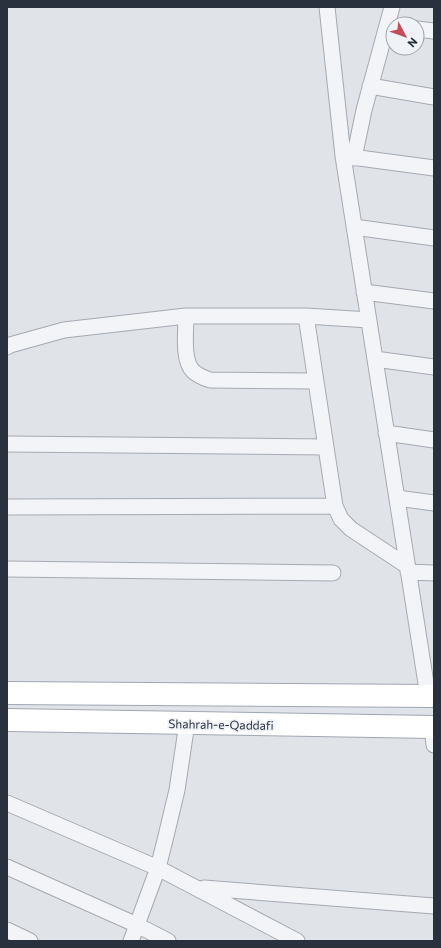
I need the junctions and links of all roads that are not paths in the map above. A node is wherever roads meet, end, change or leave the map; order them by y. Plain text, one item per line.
1 (327, 7) edge
2 (385, 40) edge
3 (370, 86) junction
4 (434, 97) edge
5 (348, 157) junction
6 (434, 168) edge
7 (354, 227) junction
8 (434, 238) edge
9 (364, 292) junction
10 (434, 301) edge
11 (186, 316) junction
12 (306, 316) junction
13 (369, 320) junction
14 (7, 347) edge
15 (375, 358) junction
16 (434, 367) edge
17 (316, 381) junction
18 (386, 433) junction
19 (434, 440) edge
20 (7, 444) edge
21 (325, 447) junction
22 (396, 498) junction
23 (434, 503) edge
24 (335, 506) junction
25 (7, 507) edge
26 (7, 568) edge
27 (408, 569) junction
28 (333, 573) dead end
29 (434, 573) edge
30 (7, 693) edge
31 (431, 696) edge
32 (7, 720) edge
33 (187, 723) junction
34 (433, 733) edge
35 (7, 803) edge
36 (7, 866) edge
37 (158, 868) junction
38 (197, 888) junction
39 (434, 906) edge
40 (137, 925) junction
41 (7, 930) edge
42 (30, 941) edge
43 (131, 941) edge
44 (168, 941) edge
45 (297, 941) edge

1 - 5 street
2 - 3 street
3 - 4 street
3 - 5 street
5 - 6 street
5 - 7 street
7 - 8 street
7 - 9 street
9 - 10 street
9 - 13 street
11 - 12 street
11 - 14 street
11 - 17 street
12 - 13 street
12 - 17 street
13 - 15 street
15 - 16 street
15 - 18 street
17 - 21 street
18 - 19 street
18 - 22 street
20 - 21 street
21 - 24 street
22 - 23 street
22 - 27 street
24 - 25 street
24 - 27 street
26 - 28 street
27 - 29 street
27 - 31 street
30 - 31 main road
32 - 33 main road, Shahrah-e-Qaddafi
33 - 34 main road, Shahrah-e-Qaddafi
33 - 37 street
35 - 37 street
36 - 40 street
37 - 38 street
37 - 40 street
38 - 39 street
38 - 45 street
40 - 43 street
40 - 44 street
41 - 42 street

